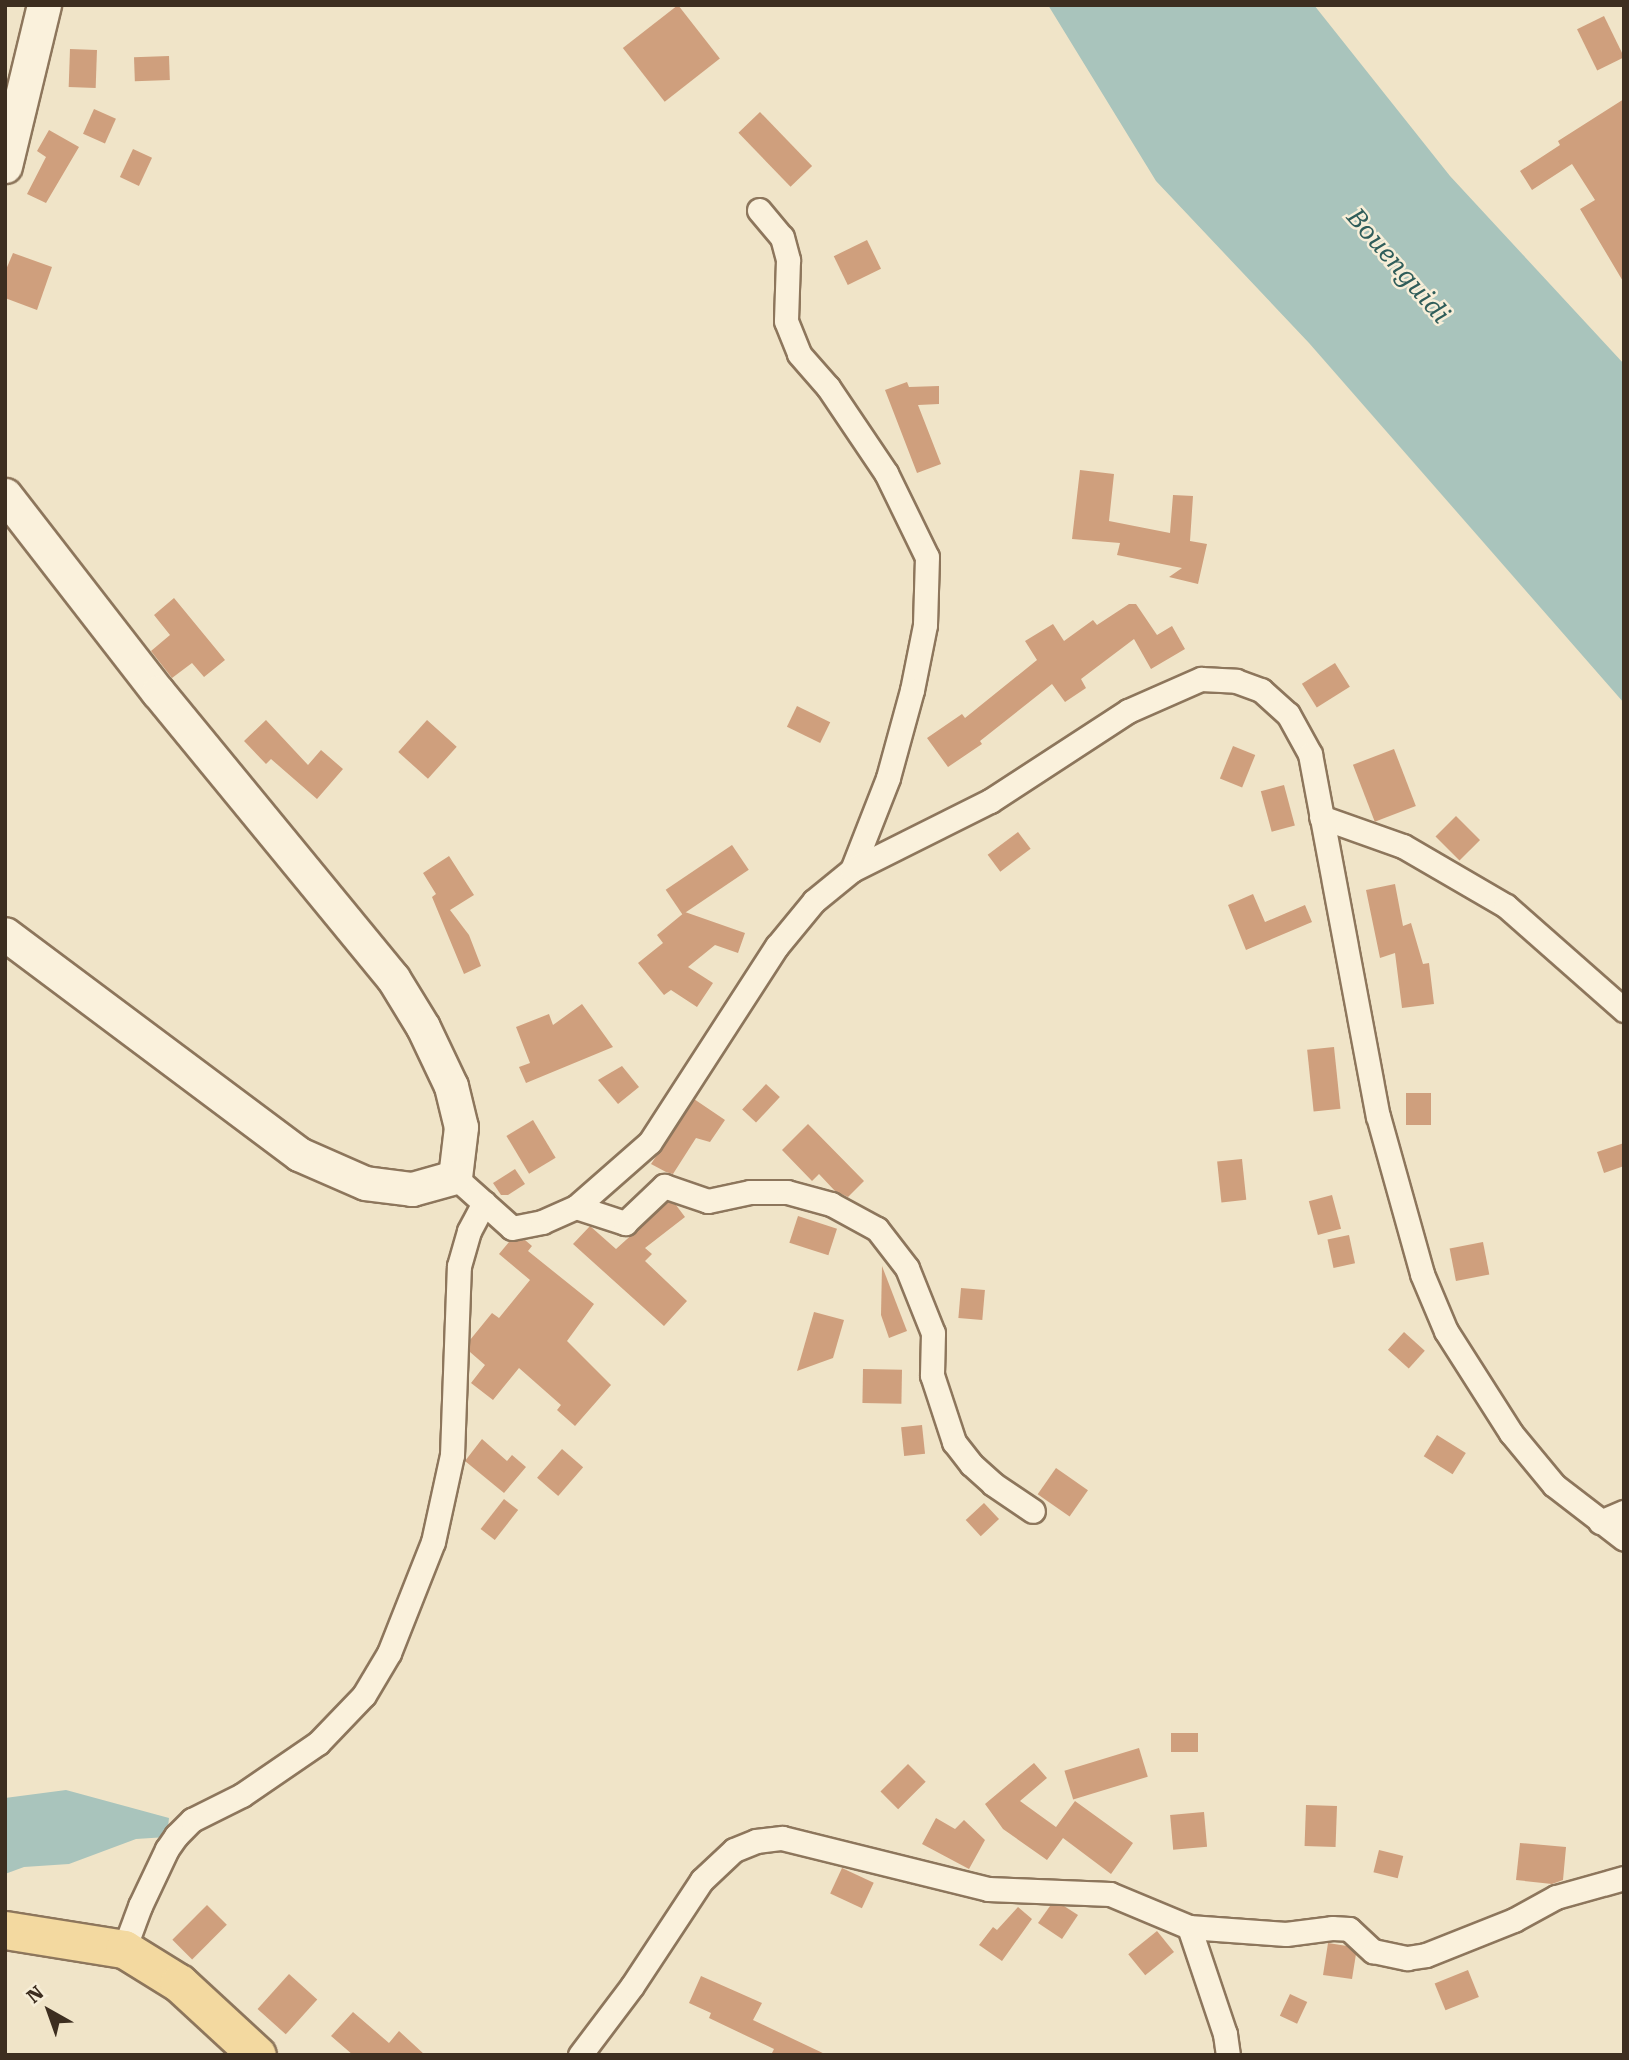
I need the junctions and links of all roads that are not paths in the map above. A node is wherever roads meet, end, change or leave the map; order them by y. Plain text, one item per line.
1 (44, 5) edge
2 (5, 166) edge
3 (759, 210) dead end
4 (5, 495) edge
5 (1321, 817) junction
6 (852, 870) junction
7 (5, 934) edge
8 (1624, 1010) edge
9 (455, 1177) junction
10 (484, 1203) junction
11 (576, 1207) junction
12 (1033, 1511) dead end
13 (1624, 1513) edge
14 (1600, 1522) junction
15 (1624, 1539) edge
16 (1624, 1878) edge
17 (1189, 1927) junction
18 (5, 1930) edge
19 (124, 1949) junction
20 (257, 2055) edge
21 (580, 2055) edge
22 (1228, 2055) edge

1 - 2 main road
3 - 6 street
4 - 9 main road
5 - 6 street
5 - 8 street
5 - 14 street
6 - 11 street
7 - 9 main road
9 - 10 street
10 - 11 street
10 - 19 street
11 - 12 street
13 - 14 street
14 - 15 street
16 - 17 street
17 - 21 street
17 - 22 street
18 - 19 main road
19 - 20 main road

